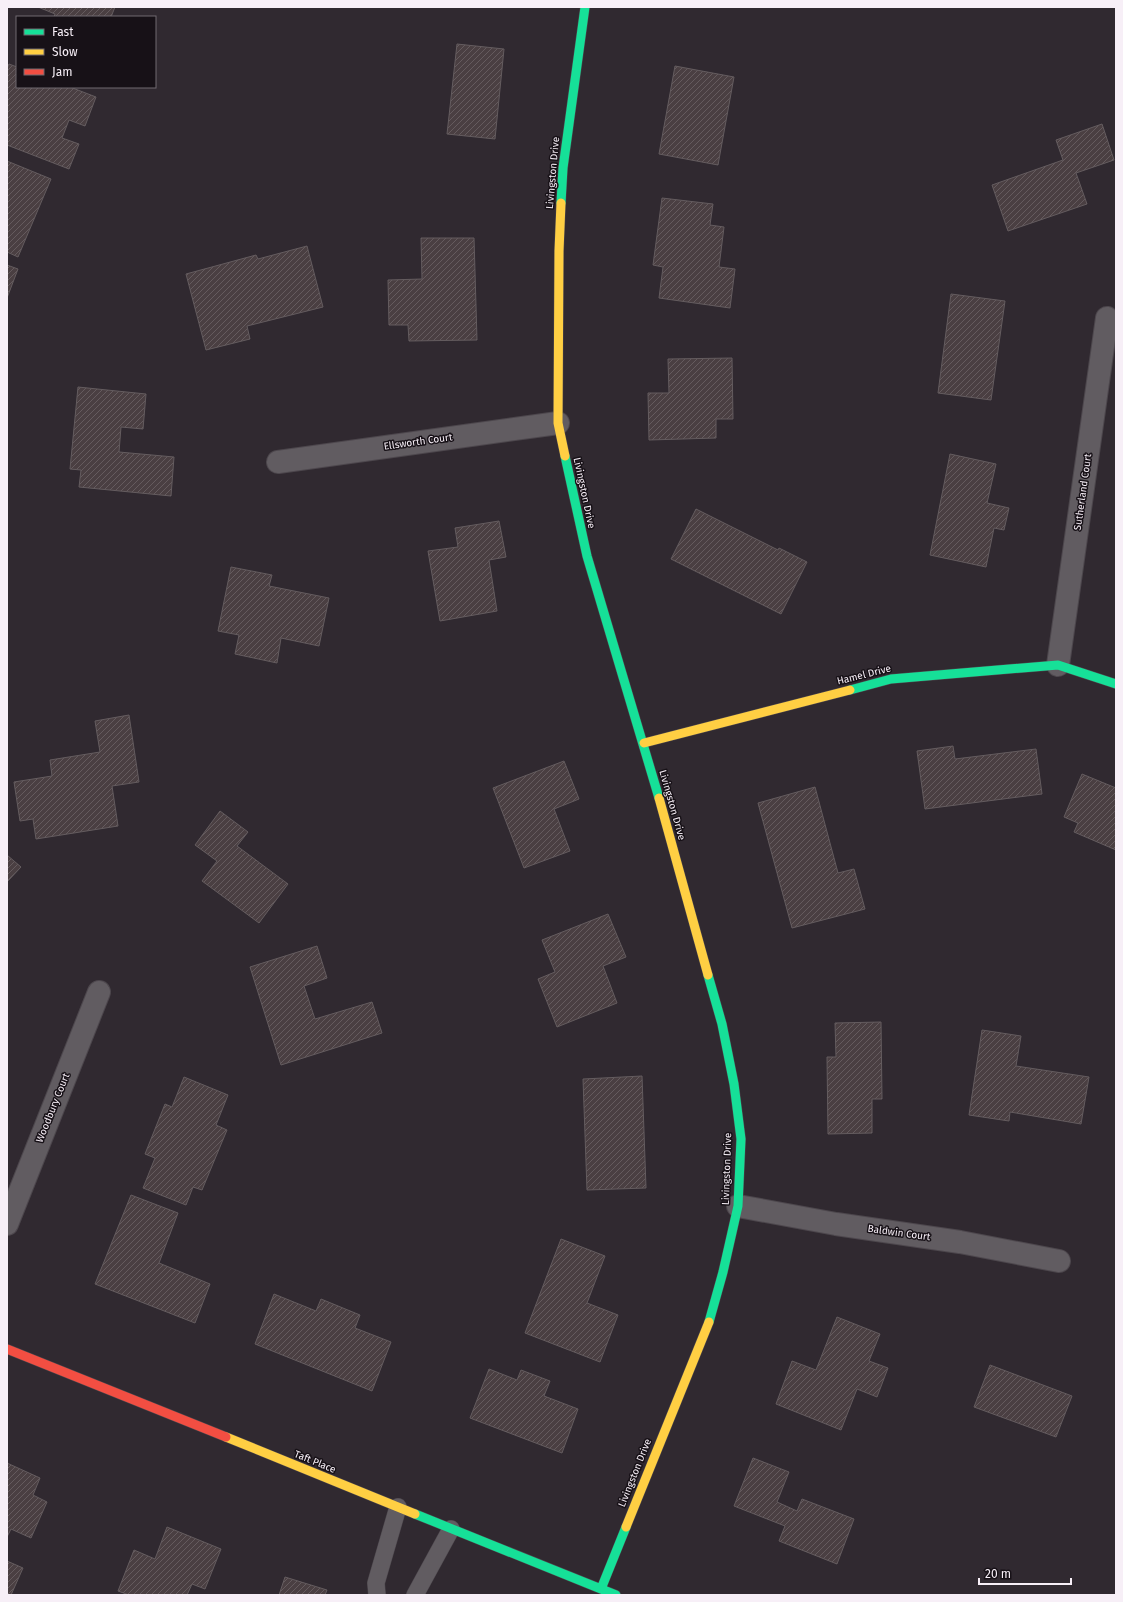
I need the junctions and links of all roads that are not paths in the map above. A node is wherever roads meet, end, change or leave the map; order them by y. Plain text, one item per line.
1 (585, 7) edge
2 (1107, 318) dead end
3 (558, 423) junction
4 (278, 462) dead end
5 (1058, 665) junction
6 (1116, 684) edge
7 (644, 743) junction
8 (99, 992) dead end
9 (738, 1206) junction
10 (7, 1224) edge
11 (1059, 1261) dead end
12 (7, 1349) edge
13 (398, 1507) junction
14 (452, 1529) junction
15 (601, 1589) junction
16 (377, 1595) edge
17 (415, 1595) edge
18 (616, 1595) edge

1 - 3 street, Livingston Drive
2 - 5 street, Sutherland Court
3 - 4 street, Ellsworth Court
3 - 7 street, Livingston Drive
5 - 6 street, Hamel Drive
5 - 7 street, Hamel Drive
7 - 9 street, Livingston Drive
8 - 10 street, Woodbury Court
9 - 11 street, Baldwin Court
9 - 15 street, Livingston Drive
12 - 13 street, Taft Place
13 - 14 street, Taft Place
13 - 16 lane
14 - 15 street, Taft Place
14 - 17 lane
15 - 18 street, Taft Place

